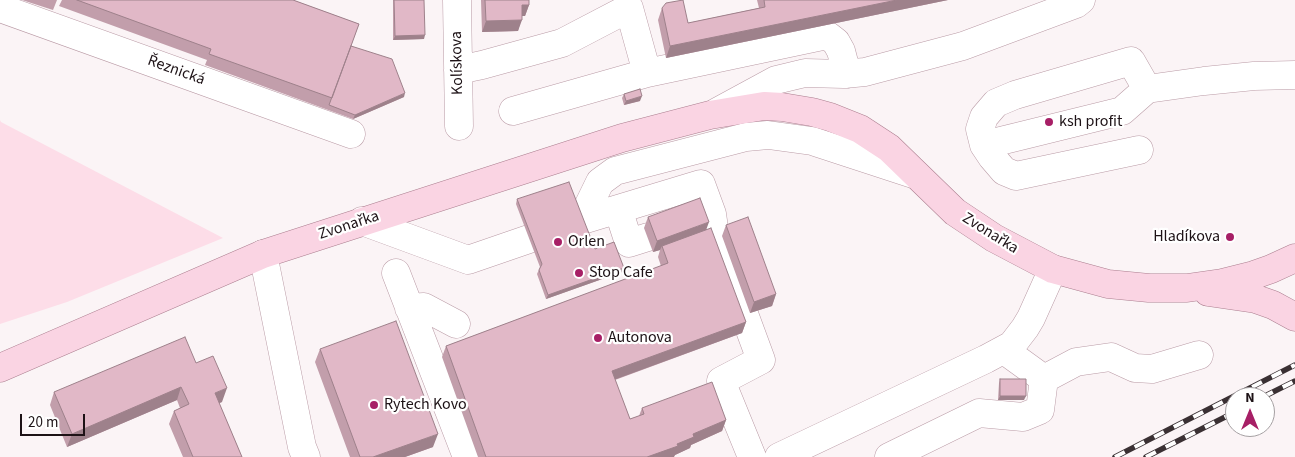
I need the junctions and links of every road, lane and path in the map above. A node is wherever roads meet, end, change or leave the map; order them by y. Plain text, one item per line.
1 (457, 0) edge
2 (1081, 1) edge
3 (0, 8) edge
4 (458, 70) junction
5 (647, 73) junction
6 (853, 74) junction
7 (1295, 75) edge
8 (1147, 89) junction
9 (514, 111) dead end
10 (710, 115) junction
11 (459, 126) dead end
12 (351, 134) dead end
13 (984, 145) junction
14 (1139, 150) dead end
15 (916, 175) junction
16 (618, 209) junction
17 (362, 221) junction
18 (648, 236) edge
19 (529, 239) edge
20 (263, 254) junction
21 (1295, 258) edge
22 (1053, 270) junction
23 (396, 273) dead end
24 (1187, 288) junction
25 (409, 308) junction
26 (1295, 317) edge
27 (456, 324) dead end
28 (1004, 350) junction
29 (1199, 355) dead end
30 (0, 368) edge
31 (1044, 379) junction
32 (306, 457) edge
33 (466, 457) edge
34 (752, 457) edge
35 (779, 457) edge
36 (889, 457) edge

1 - 4 street, Kolískova
2 - 6 street, Zvonařka
3 - 12 street, Řeznická
4 - 5 street
4 - 11 street, Kolískova
5 - 6 street
5 - 9 street
6 - 10 street, Zvonařka
7 - 8 street
8 - 13 street
8 - 13 street
10 - 15 main road, Zvonařka
10 - 17 main road, Zvonařka
13 - 14 street
15 - 16 street
15 - 22 main road, Zvonařka
16 - 18 street
16 - 34 street
17 - 19 street
17 - 20 main road, Zvonařka
20 - 30 main road, Zvonařka
20 - 32 street
21 - 24 main road, Zvonařka
22 - 24 main road, Zvonařka
22 - 28 street
23 - 25 street
24 - 26 main road
25 - 27 street
25 - 33 street
28 - 31 street
28 - 35 street
29 - 31 street
31 - 36 street

